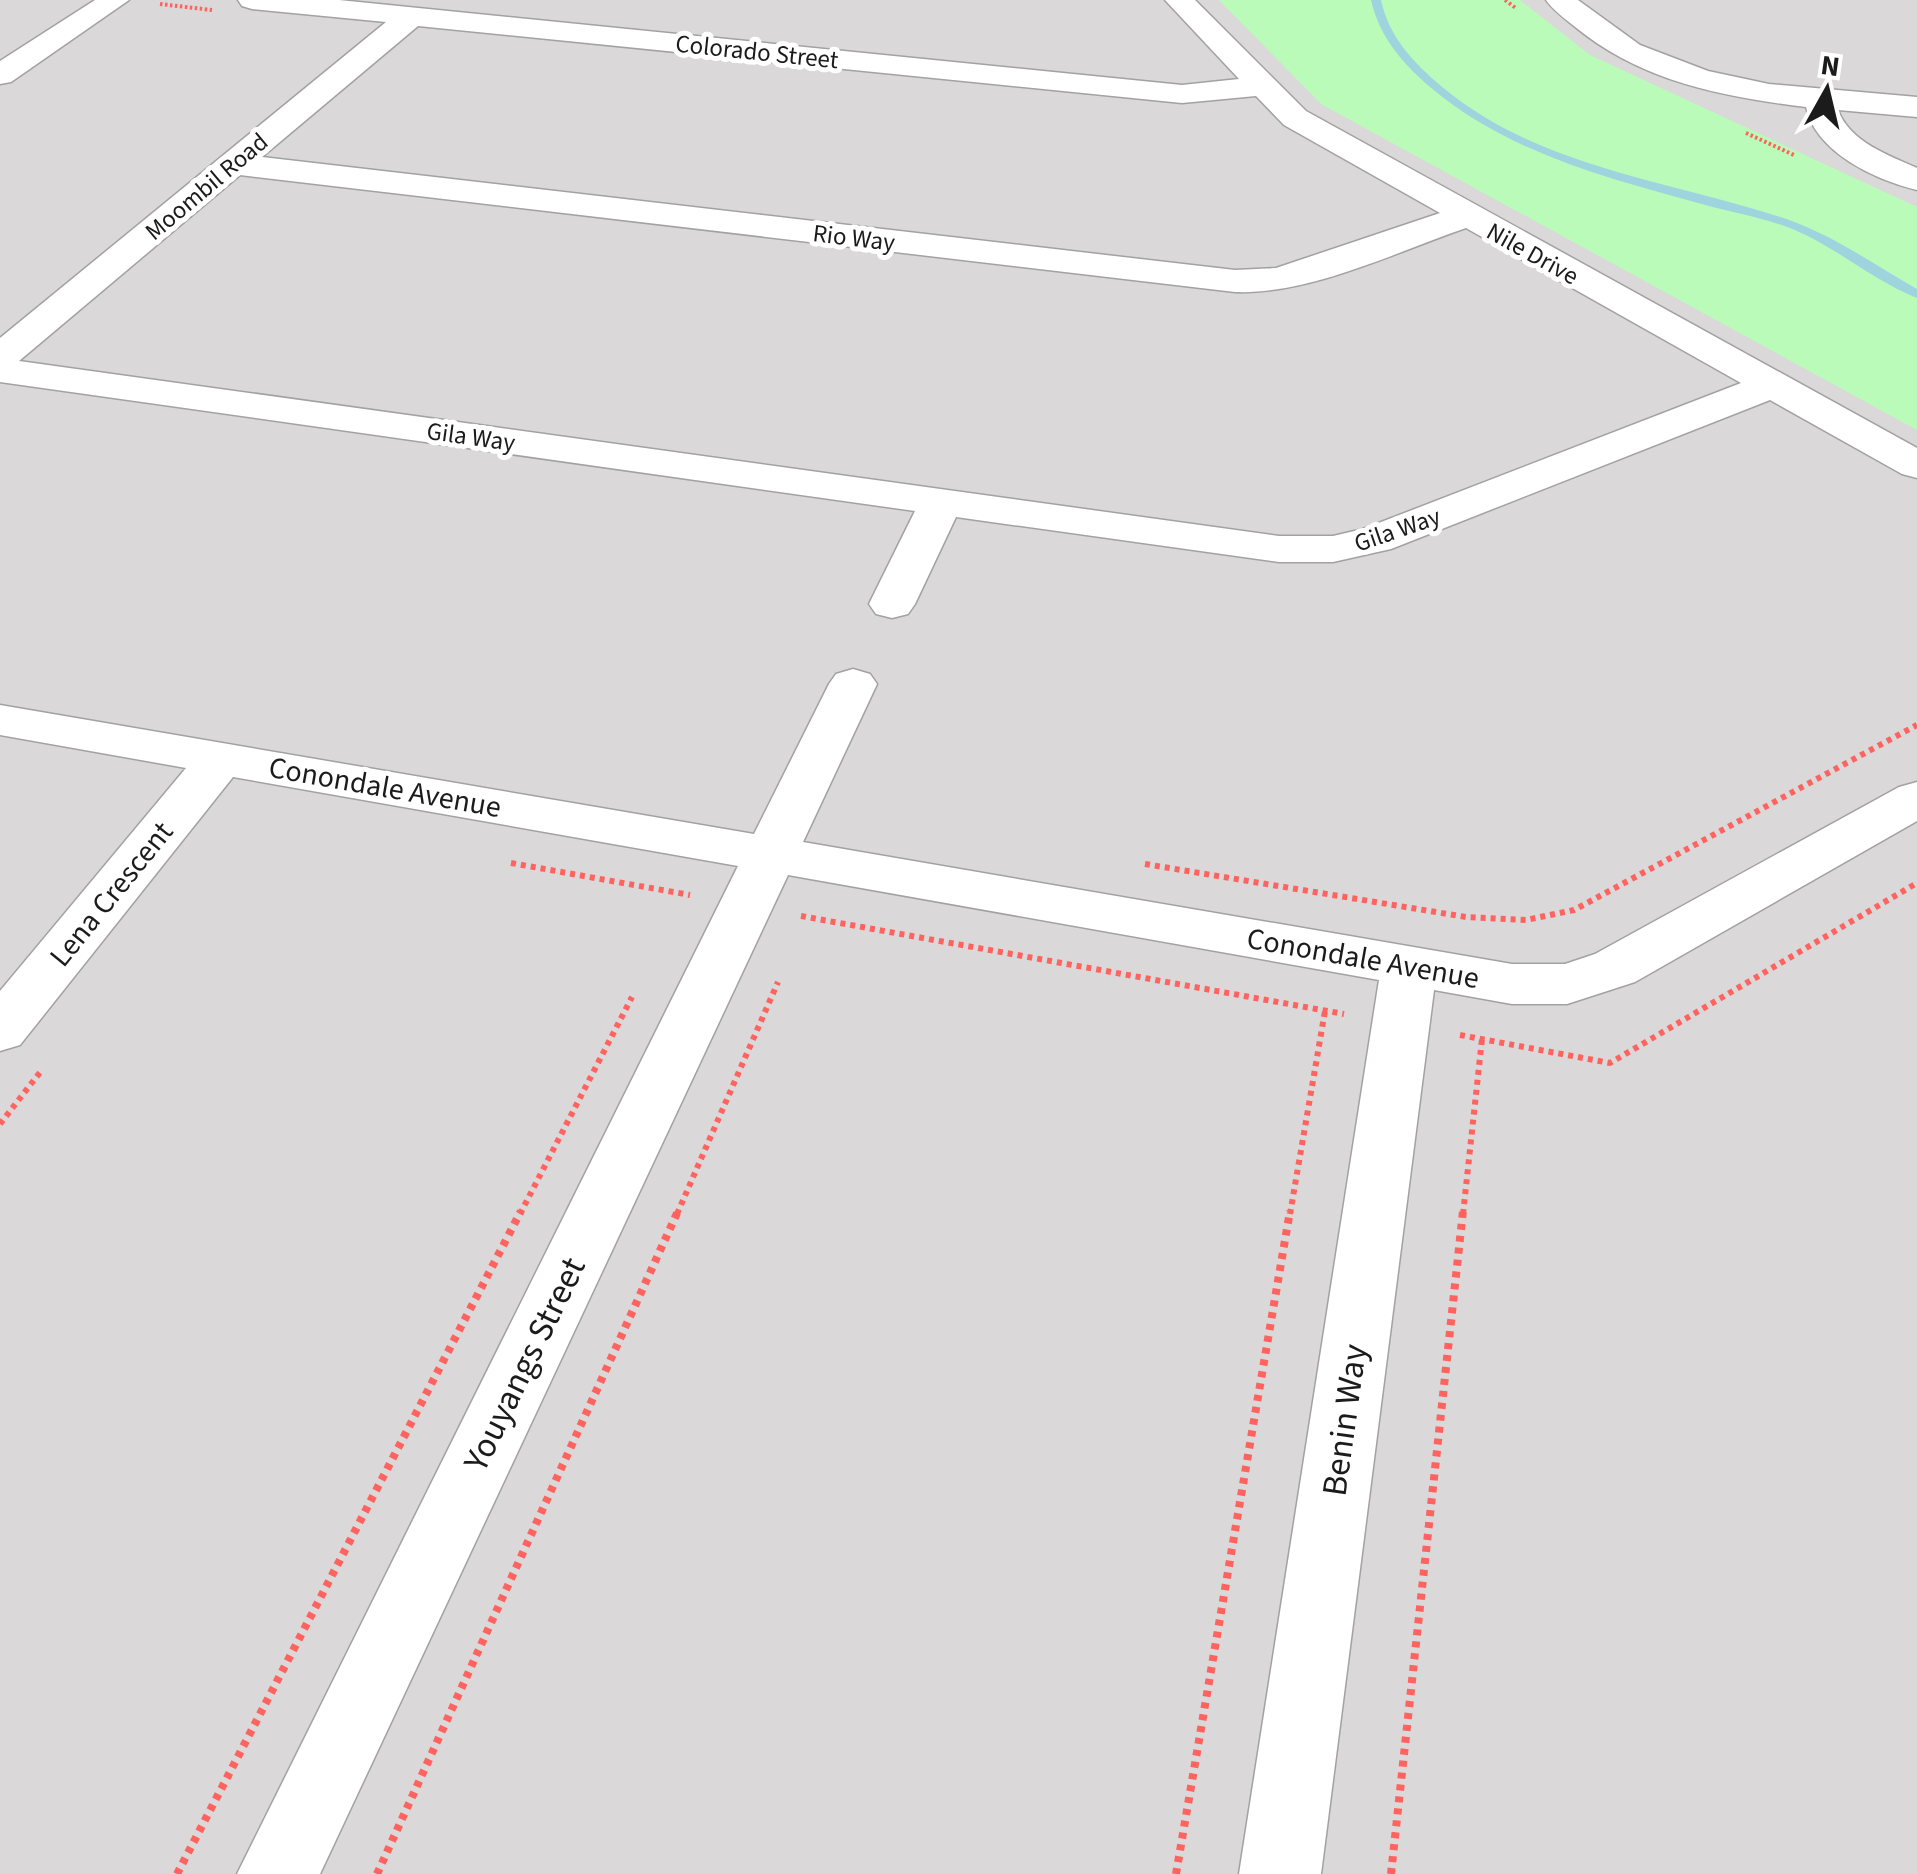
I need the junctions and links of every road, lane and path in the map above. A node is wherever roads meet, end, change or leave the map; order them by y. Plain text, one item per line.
1 (115, 0) edge
2 (252, 0) edge
3 (1179, 0) edge
4 (1560, 0) edge
5 (412, 16) junction
6 (0, 43) edge
7 (42, 48) junction
8 (0, 76) edge
9 (1263, 86) junction
10 (1820, 98) junction
11 (1917, 107) edge
12 (233, 164) junction
13 (1917, 180) edge
14 (1466, 216) junction
15 (0, 357) edge
16 (0, 370) edge
17 (1772, 385) junction
18 (1917, 465) edge
19 (941, 502) junction
20 (892, 604) dead end
21 (853, 684) dead end
22 (0, 720) edge
23 (1917, 725) edge
24 (221, 758) junction
25 (1917, 800) edge
26 (770, 854) junction
27 (1134, 862) dead end
28 (686, 894) dead end
29 (676, 912) dead end
30 (806, 916) dead end
31 (798, 934) dead end
32 (1408, 966) junction
33 (783, 971) dead end
34 (640, 982) dead end
35 (1325, 1011) dead end
36 (0, 1030) edge
37 (1482, 1039) dead end
38 (177, 1874) edge
39 (278, 1874) edge
40 (377, 1874) edge
41 (1176, 1874) edge
42 (1280, 1874) edge
43 (1392, 1874) edge

1 - 7 street
2 - 5 street, Colorado Street
3 - 9 street, Nile Drive
4 - 10 street
5 - 9 street, Colorado Street
5 - 12 street, Moombil Road
6 - 7 street
7 - 8 street
9 - 14 street, Nile Drive
10 - 11 street
10 - 13 street
12 - 14 street, Rio Way
12 - 15 street, Moombil Road
14 - 17 street, Nile Drive
16 - 19 street, Gila Way
17 - 18 street, Nile Drive
17 - 19 street, Gila Way
19 - 20 street
21 - 26 street
22 - 24 street, Conondale Avenue
23 - 27 path
24 - 26 street, Conondale Avenue
24 - 36 street, Lena Crescent
25 - 32 street, Conondale Avenue
26 - 32 street, Conondale Avenue
26 - 39 street, Youyangs Street
28 - 29 path
30 - 31 path
32 - 42 street, Benin Way
33 - 40 path
34 - 38 path
35 - 41 path
37 - 43 path

